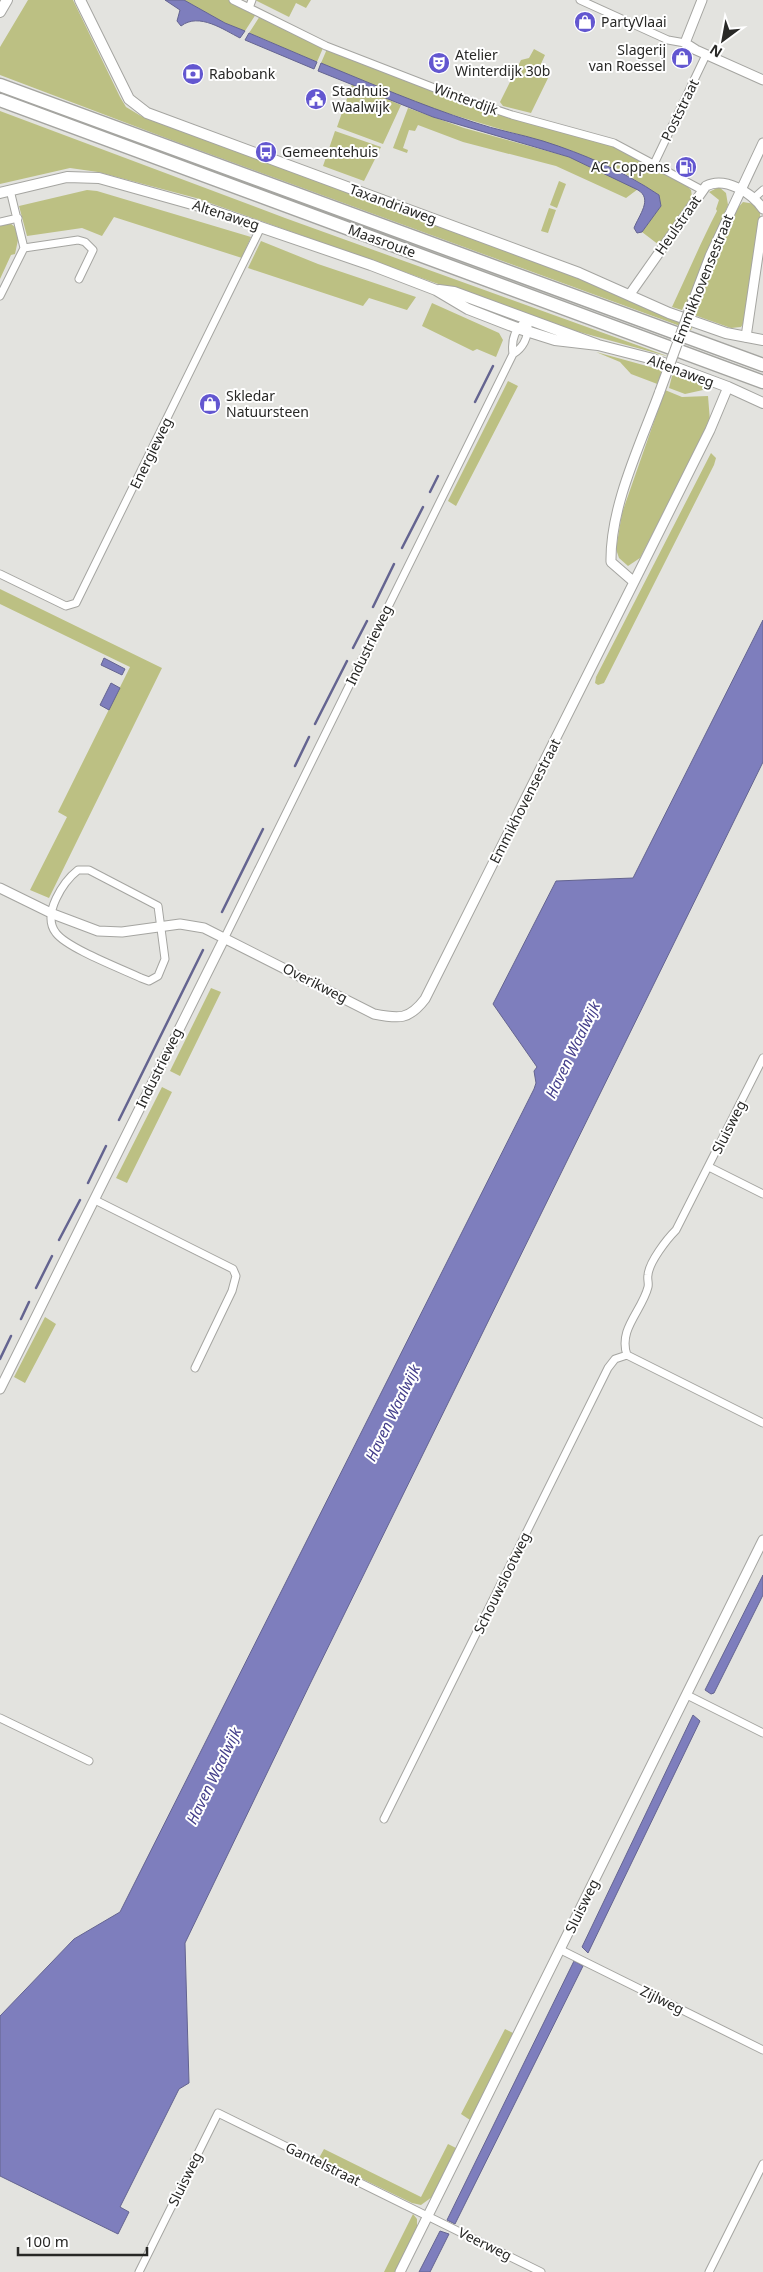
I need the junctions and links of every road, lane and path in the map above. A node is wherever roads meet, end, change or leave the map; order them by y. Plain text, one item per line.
1 (7, 0) edge
2 (80, 0) edge
3 (233, 0) edge
4 (252, 0) edge
5 (580, 0) edge
6 (702, 0) edge
7 (248, 8) junction
8 (0, 12) edge
9 (685, 43) junction
10 (706, 55) junction
11 (763, 80) edge
12 (0, 85) edge
13 (0, 100) edge
14 (763, 143) edge
15 (653, 166) junction
16 (702, 190) junction
17 (740, 190) junction
18 (763, 190) edge
19 (5, 192) edge
20 (754, 198) junction
21 (763, 209) edge
22 (18, 218) junction
23 (763, 221) edge
24 (0, 222) edge
25 (261, 227) junction
26 (24, 248) junction
27 (79, 278) dead end
28 (436, 290) junction
29 (630, 294) junction
30 (0, 296) edge
31 (528, 320) junction
32 (517, 328) junction
33 (529, 331) junction
34 (746, 337) junction
35 (763, 340) edge
36 (598, 345) junction
37 (513, 354) junction
38 (763, 365) edge
39 (763, 382) edge
40 (728, 387) junction
41 (763, 403) edge
42 (0, 574) edge
43 (634, 582) junction
44 (0, 888) edge
45 (53, 914) junction
46 (162, 926) junction
47 (225, 936) junction
48 (408, 1015) joint
49 (763, 1058) edge
50 (708, 1167) junction
51 (763, 1194) edge
52 (94, 1200) junction
53 (628, 1355) junction
54 (195, 1368) dead end
55 (0, 1389) edge
56 (763, 1423) edge
57 (763, 1540) edge
58 (687, 1695) junction
59 (0, 1718) edge
60 (763, 1733) edge
61 (89, 1761) dead end
62 (384, 1819) dead end
63 (561, 1950) junction
64 (763, 2050) edge
65 (218, 2113) joint
66 (763, 2164) edge
67 (429, 2216) junction
68 (139, 2272) edge
69 (400, 2272) edge
70 (541, 2272) edge
71 (710, 2272) edge

1 - 8 main road
2 - 29 main road, Taxandriaweg
3 - 7 street, Winterdijk
4 - 7 street
5 - 9 street
6 - 9 street
7 - 15 street, Winterdijk
9 - 10 street
10 - 11 street
10 - 15 street, Poststraat
12 - 38 highway, Maasroute
13 - 39 highway, Maasroute
14 - 17 street, Emmikhovensestraat
15 - 16 street, Winterdijk
16 - 17 street, Heulstraat
16 - 29 street, Heulstraat
17 - 20 street, Heulstraat
17 - 43 street, Emmikhovensestraat, bridge
18 - 20 street
19 - 22 street, Altenaweg
19 - 25 main road, Altenaweg
20 - 21 street, Heulstraat
22 - 24 street
22 - 26 street, Altenaweg
23 - 34 street
25 - 28 main road, Altenaweg
25 - 42 street, Energieweg
26 - 27 street
26 - 30 street
28 - 31 main road, Altenaweg
28 - 32 main road, Altenaweg
29 - 34 main road, Taxandriaweg
31 - 32 street
31 - 33 street
31 - 36 main road, Altenaweg
32 - 33 main road, Altenaweg
32 - 37 street, Industrieweg
33 - 36 main road, Altenaweg
33 - 37 street, Industrieweg
34 - 35 main road, Taxandriaweg
36 - 40 main road, Altenaweg
37 - 47 street, Industrieweg
40 - 41 main road, Altenaweg
40 - 43 street, Emmikhovensestraat
43 - 48 street, Emmikhovensestraat
44 - 45 street
45 - 46 street
45 - 46 street
45 - 46 street
46 - 47 street
47 - 48 street, Overikweg
47 - 52 street, Industrieweg
49 - 50 street, Sluisweg
50 - 51 street, Sluisweg
50 - 53 street
52 - 54 street
52 - 55 street, Industrieweg
53 - 56 street
53 - 62 street, Schouwslootweg
57 - 58 street, Sluisweg
58 - 60 street
58 - 63 street, Sluisweg
59 - 61 street
63 - 64 street, Zijlweg
63 - 67 street, Sluisweg
65 - 67 street, Gantelstraat
65 - 68 street, Sluisweg
66 - 71 street
67 - 69 street, Sluisweg
67 - 70 street, Veerweg

